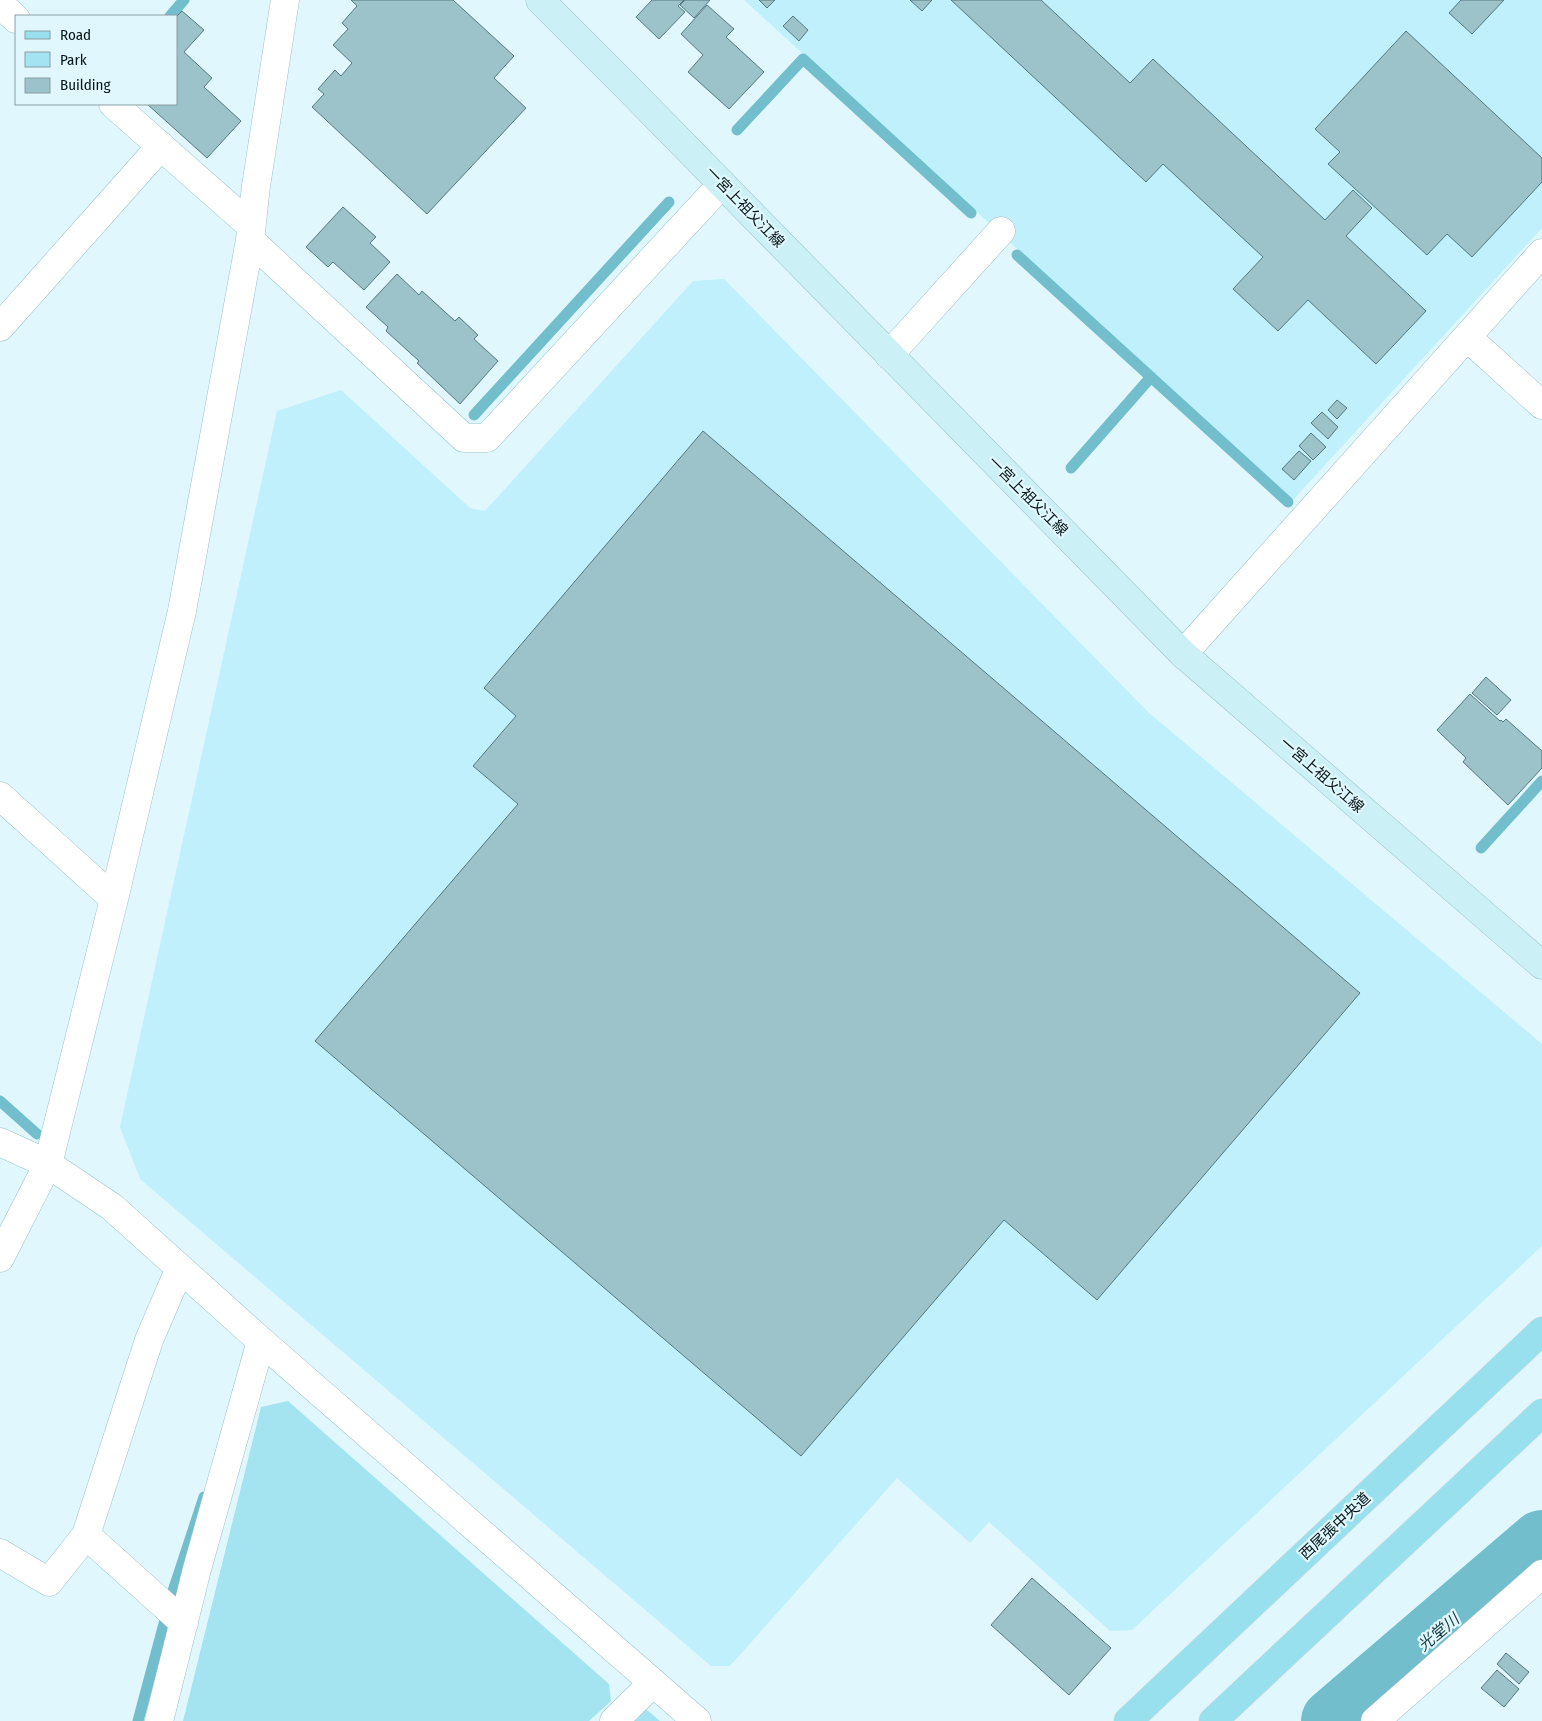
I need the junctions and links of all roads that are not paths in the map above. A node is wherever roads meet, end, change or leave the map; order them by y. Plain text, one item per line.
1 (285, 0) edge
2 (540, 0) edge
3 (0, 4) edge
4 (15, 18) edge
5 (114, 105) edge
6 (161, 146) junction
7 (722, 184) junction
8 (1001, 231) dead end
9 (250, 233) junction
10 (1542, 253) edge
11 (0, 327) edge
12 (1467, 337) junction
13 (889, 355) junction
14 (1542, 405) edge
15 (1183, 654) junction
16 (0, 796) edge
17 (114, 899) junction
18 (1542, 965) edge
19 (0, 1142) edge
20 (48, 1164) junction
21 (0, 1258) edge
22 (180, 1268) junction
23 (1542, 1331) edge
24 (262, 1341) junction
25 (1542, 1413) edge
26 (86, 1535) junction
27 (0, 1553) edge
28 (1542, 1574) edge
29 (184, 1623) junction
30 (653, 1683) junction
31 (159, 1721) edge
32 (614, 1721) edge
33 (697, 1721) edge
34 (1128, 1721) edge
35 (1213, 1721) edge
36 (1375, 1721) edge

1 - 9 street
2 - 7 main road, 一宮上祖父江線
3 - 4 street
5 - 6 street
6 - 9 street
6 - 11 street
7 - 9 street
7 - 13 main road, 一宮上祖父江線
8 - 13 street
9 - 17 street
10 - 12 street
12 - 14 street
12 - 15 street
13 - 15 main road, 一宮上祖父江線
15 - 18 main road, 一宮上祖父江線
16 - 17 street
17 - 20 street
19 - 20 street
20 - 21 street
20 - 22 street
22 - 24 street
22 - 26 street
23 - 34 main road, 西尾張中央道
24 - 29 street
24 - 30 street
25 - 35 main road
26 - 27 street
26 - 29 street
28 - 36 street
29 - 31 street
30 - 32 street
30 - 33 street

